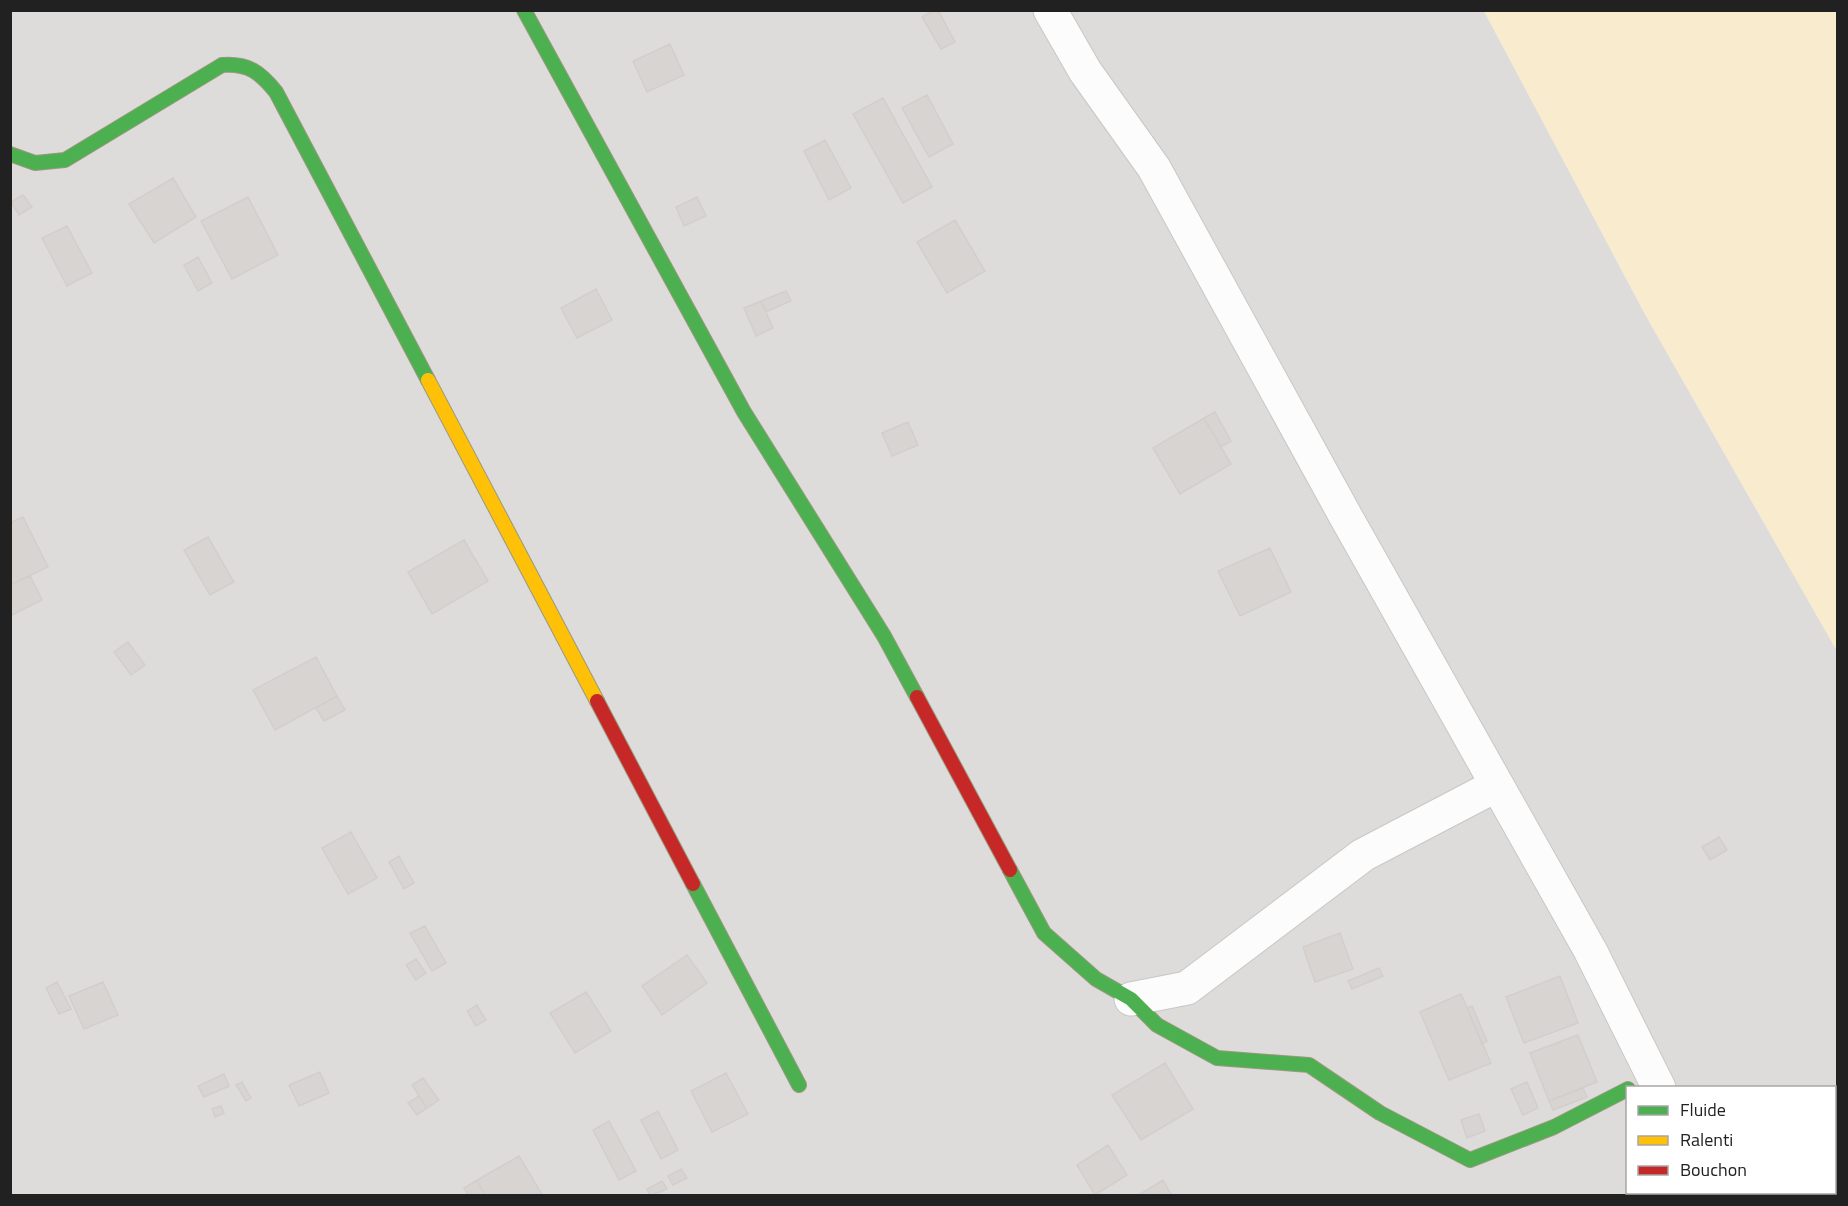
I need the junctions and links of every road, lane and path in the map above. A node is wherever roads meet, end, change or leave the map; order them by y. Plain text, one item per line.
1 (524, 10) edge
2 (1050, 10) edge
3 (10, 154) edge
4 (1497, 785) junction
5 (1131, 999) junction
6 (800, 1085) dead end
7 (1642, 1085) edge
8 (1626, 1093) edge

1 - 5 street
2 - 4 street
3 - 6 street
4 - 5 street
4 - 7 street
5 - 8 street

